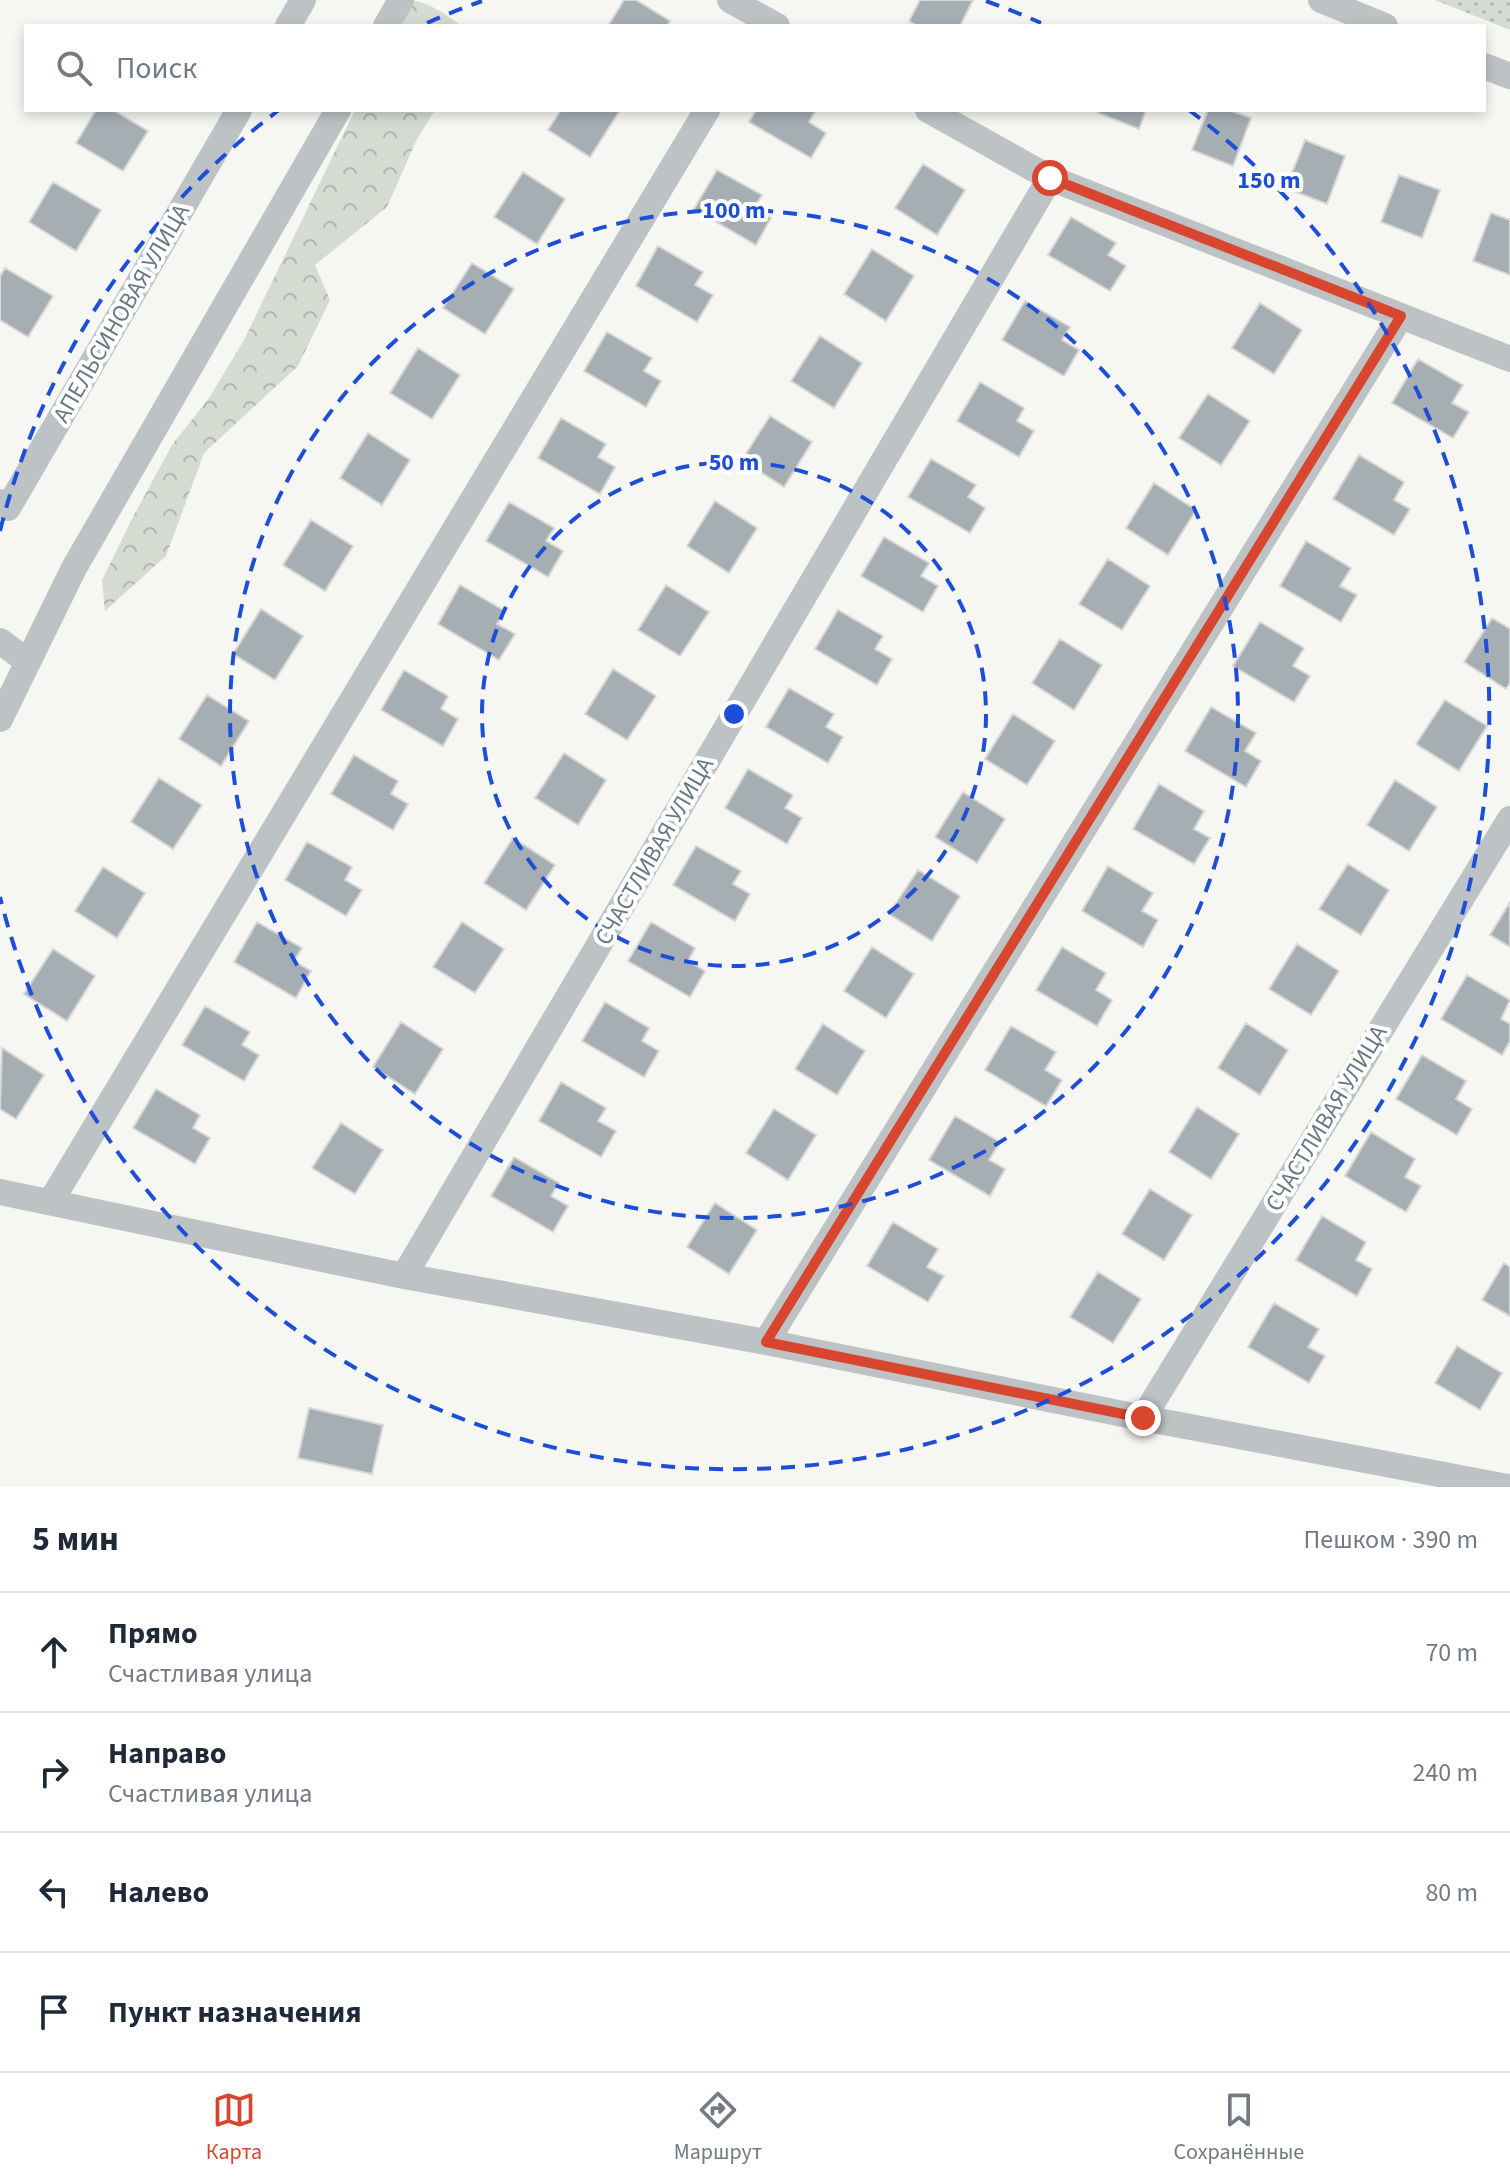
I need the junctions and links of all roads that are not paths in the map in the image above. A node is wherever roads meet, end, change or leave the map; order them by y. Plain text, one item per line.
1 (303, 0) edge
2 (401, 0) edge
3 (730, 0) edge
4 (1321, 0) edge
5 (766, 23) edge
6 (289, 24) edge
7 (387, 24) edge
8 (1380, 24) edge
9 (1486, 67) edge
10 (1510, 76) edge
11 (238, 112) edge
12 (337, 112) edge
13 (706, 112) edge
14 (932, 112) edge
15 (1050, 178) junction
16 (1401, 316) junction
17 (1510, 359) edge
18 (0, 502) edge
19 (0, 641) edge
20 (28, 662) junction
21 (0, 719) edge
22 (1510, 819) edge
23 (0, 1192) edge
24 (51, 1201) junction
25 (404, 1276) junction
26 (766, 1342) junction
27 (1143, 1418) junction
28 (1510, 1480) edge
29 (1507, 1487) edge

1 - 6 street
2 - 7 street
3 - 5 street
4 - 8 street
9 - 10 street
11 - 18 street, АПЕЛЬСИНОВАЯ УЛИЦА
12 - 20 street
13 - 24 street
14 - 15 street
15 - 16 street
15 - 25 street, СЧАСТЛИВАЯ УЛИЦА
16 - 17 street
16 - 26 street
19 - 20 street
20 - 21 street
22 - 27 street, СЧАСТЛИВАЯ УЛИЦА
23 - 24 street
24 - 25 street
25 - 26 street
26 - 27 street
27 - 29 street
28 - 29 street

